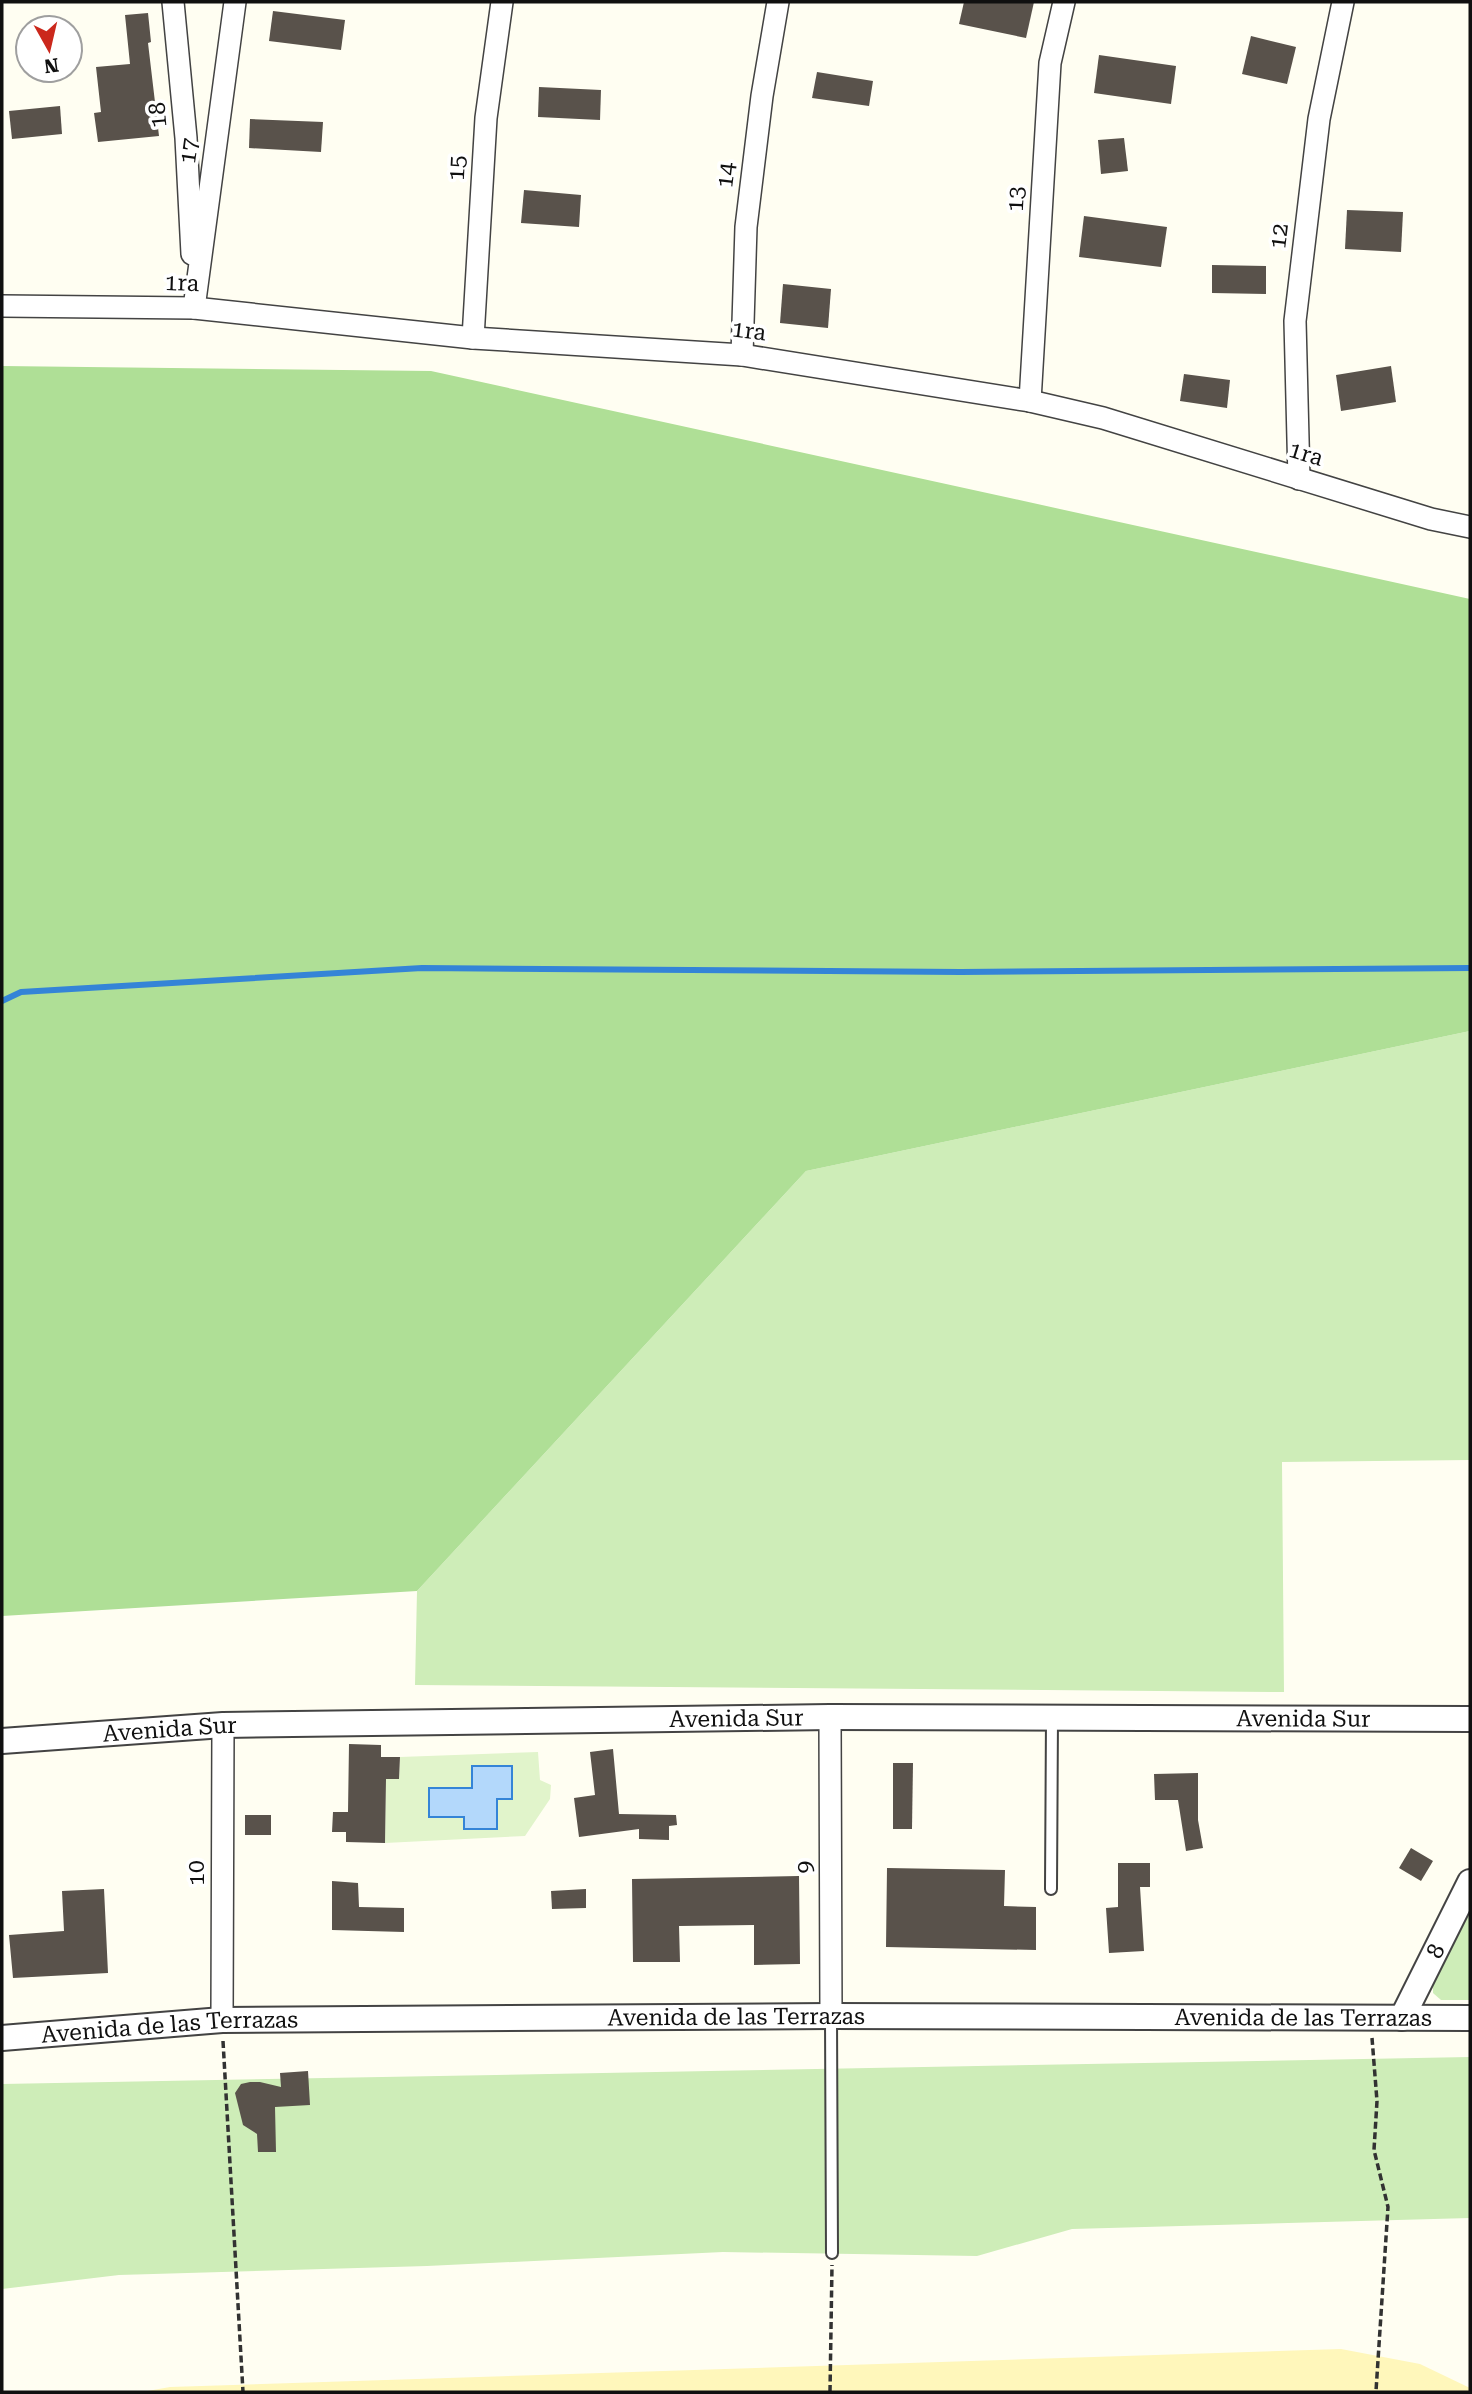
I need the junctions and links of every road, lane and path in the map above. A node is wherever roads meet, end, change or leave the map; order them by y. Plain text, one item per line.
1 (173, 2) edge
2 (235, 2) edge
3 (502, 2) edge
4 (778, 2) edge
5 (1064, 2) edge
6 (1343, 2) edge
7 (2, 306) edge
8 (194, 308) junction
9 (474, 338) junction
10 (742, 355) junction
11 (1030, 401) junction
12 (1299, 479) junction
13 (1470, 527) edge
14 (830, 1717) junction
15 (1052, 1717) junction
16 (1470, 1719) edge
17 (222, 1725) junction
18 (2, 1741) edge
19 (1470, 1882) edge
20 (1051, 1889) dead end
21 (831, 2016) junction
22 (1370, 2018) junction
23 (1402, 2018) junction
24 (1470, 2018) edge
25 (222, 2020) junction
26 (2, 2038) edge
27 (832, 2253) joint
28 (1376, 2391) edge
29 (243, 2392) edge
30 (830, 2392) edge

1 - 8 street, 18
2 - 8 street, 17
3 - 9 street, 15
4 - 10 street, 14
5 - 11 street, 13
6 - 12 street, 12
7 - 8 street, 1ra
8 - 9 street, 1ra
9 - 10 street, 1ra
10 - 11 street, 1ra
11 - 12 street, 1ra
12 - 13 street, 1ra
14 - 15 street, Avenida Sur
14 - 17 street, Avenida Sur
14 - 21 street, 9
15 - 16 street, Avenida Sur
15 - 20 lane
17 - 18 street, Avenida Sur
17 - 25 street, 10
19 - 23 street, 8
21 - 22 street, Avenida de las Terrazas
21 - 25 street, Avenida de las Terrazas
21 - 27 lane
22 - 23 street, Avenida de las Terrazas
22 - 28 path
23 - 24 street, Avenida de las Terrazas
25 - 26 street, Avenida de las Terrazas
25 - 29 path
27 - 30 path

